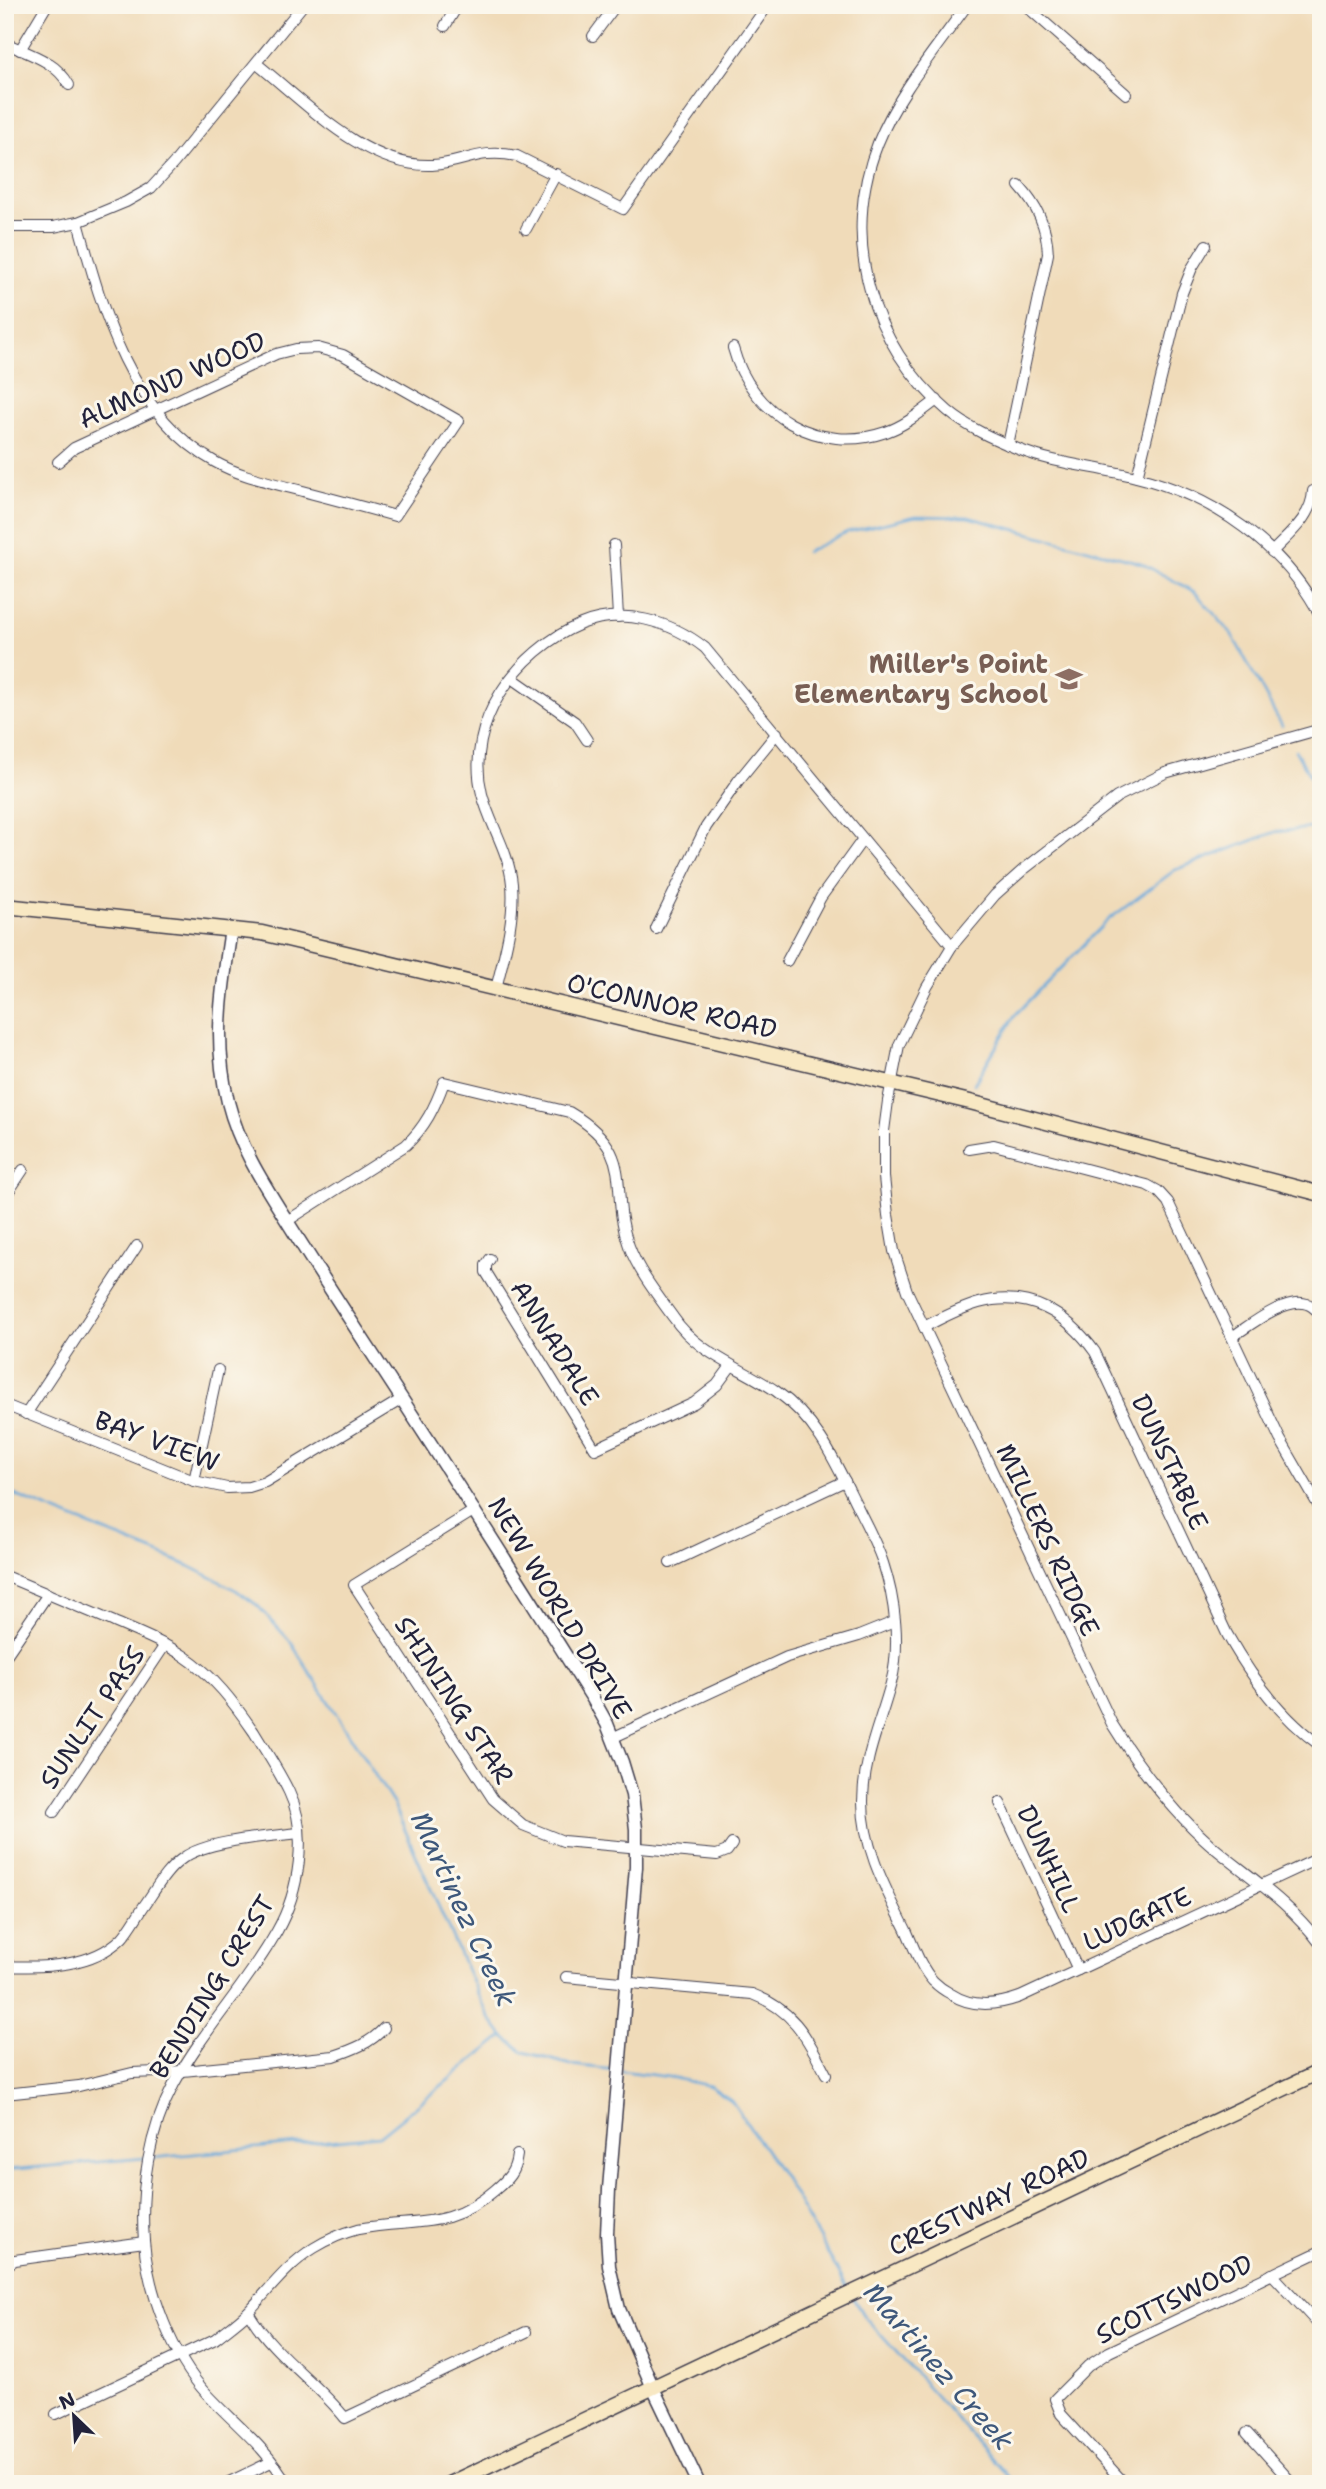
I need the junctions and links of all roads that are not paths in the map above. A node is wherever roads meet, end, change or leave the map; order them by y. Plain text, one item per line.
1 (47, 5) edge
2 (303, 5) edge
3 (458, 5) edge
4 (616, 5) edge
5 (768, 5) edge
6 (967, 5) edge
7 (1025, 5) edge
8 (445, 26) dead end
9 (593, 36) dead end
10 (5, 43) edge
11 (20, 50) junction
12 (257, 64) junction
13 (69, 85) dead end
14 (1126, 94) dead end
15 (556, 174) junction
16 (1019, 186) dead end
17 (78, 222) junction
18 (5, 227) edge
19 (526, 229) dead end
20 (1206, 245) dead end
21 (733, 348) dead end
22 (937, 400) junction
23 (154, 410) junction
24 (1008, 445) junction
25 (58, 462) dead end
26 (1137, 477) junction
27 (1313, 491) dead end
28 (614, 545) dead end
29 (1272, 552) junction
30 (618, 617) junction
31 (1321, 617) edge
32 (512, 678) junction
33 (1321, 729) edge
34 (777, 733) junction
35 (587, 740) dead end
36 (863, 839) junction
37 (5, 906) edge
38 (231, 929) junction
39 (656, 929) dead end
40 (952, 946) junction
41 (787, 961) dead end
42 (496, 989) junction
43 (890, 1083) junction
44 (969, 1149) dead end
45 (23, 1170) dead end
46 (1321, 1195) edge
47 (5, 1197) edge
48 (287, 1221) junction
49 (1195, 1231) dead end
50 (1184, 1236) junction
51 (138, 1246) dead end
52 (490, 1259) dead end
53 (1321, 1314) edge
54 (924, 1327) junction
55 (1232, 1337) junction
56 (731, 1366) junction
57 (218, 1370) dead end
58 (402, 1399) junction
59 (5, 1405) edge
60 (26, 1414) junction
61 (194, 1481) junction
62 (845, 1481) junction
63 (475, 1510) junction
64 (1321, 1510) edge
65 (670, 1563) dead end
66 (5, 1576) edge
67 (48, 1594) junction
68 (894, 1622) junction
69 (165, 1645) junction
70 (5, 1657) edge
71 (612, 1738) junction
72 (1321, 1746) edge
73 (1000, 1803) dead end
74 (54, 1812) dead end
75 (298, 1833) junction
76 (732, 1844) dead end
77 (636, 1848) junction
78 (1321, 1857) edge
79 (1263, 1884) junction
80 (1320, 1944) edge
81 (5, 1966) edge
82 (1078, 1970) junction
83 (566, 1977) dead end
84 (627, 1982) junction
85 (384, 2028) dead end
86 (183, 2071) junction
87 (1321, 2071) edge
88 (826, 2074) dead end
89 (5, 2094) edge
90 (517, 2155) dead end
91 (144, 2242) junction
92 (1321, 2251) edge
93 (5, 2266) edge
94 (1272, 2274) junction
95 (248, 2312) junction
96 (1321, 2327) edge
97 (526, 2332) dead end
98 (181, 2355) junction
99 (653, 2388) junction
100 (56, 2414) dead end
101 (1247, 2433) dead end
102 (271, 2462) junction
103 (225, 2484) edge
104 (287, 2484) edge
105 (449, 2484) edge
106 (699, 2484) edge
107 (1125, 2484) edge
108 (1293, 2484) edge

1 - 11 street
2 - 12 street
3 - 8 street
4 - 9 street
5 - 15 street
6 - 22 street
7 - 14 street
10 - 11 street
11 - 13 street
12 - 15 street
12 - 17 street
15 - 19 street
16 - 24 street
17 - 18 street
17 - 23 street
20 - 26 street
21 - 22 street
22 - 24 street
23 - 23 street, ALMOND WOOD
23 - 25 street, ALMOND WOOD
24 - 26 street
26 - 29 street
27 - 29 street
28 - 30 street
29 - 31 street
30 - 32 street
30 - 34 street
32 - 35 street
32 - 42 street
33 - 40 street, MILLERS RIDGE
34 - 36 street
34 - 39 street
36 - 40 street
36 - 41 street
37 - 38 main road, O'CONNOR ROAD
38 - 42 main road, O'CONNOR ROAD
38 - 48 street, NEW WORLD DRIVE
40 - 43 street, MILLERS RIDGE
42 - 43 main road, O'CONNOR ROAD
43 - 46 main road, O'CONNOR ROAD
43 - 54 street, MILLERS RIDGE
44 - 50 street
45 - 47 street
48 - 56 street
48 - 58 street, NEW WORLD DRIVE
49 - 50 street
50 - 55 street
51 - 60 street
52 - 56 street, ANNADALE
53 - 55 street
54 - 72 street, DUNSTABLE
54 - 79 street, MILLERS RIDGE
55 - 64 street
56 - 62 street
57 - 61 street
58 - 61 street, BAY VIEW
58 - 63 street, NEW WORLD DRIVE
59 - 60 street, BAY VIEW
60 - 61 street, BAY VIEW
62 - 65 street
62 - 68 street
63 - 71 street, NEW WORLD DRIVE
63 - 77 street, SHINING STAR
66 - 67 street, BENDING CREST
67 - 69 street, BENDING CREST
67 - 70 street
68 - 71 street
68 - 82 street, LUDGATE
69 - 74 street, SUNLIT PASS
69 - 75 street, BENDING CREST
71 - 77 street, NEW WORLD DRIVE
73 - 82 street, DUNHILL
75 - 81 street
75 - 86 street, BENDING CREST
76 - 77 street, SHINING STAR
77 - 84 street, NEW WORLD DRIVE
78 - 79 street, LUDGATE
79 - 80 street, MILLERS RIDGE
79 - 82 street, LUDGATE
83 - 84 street
84 - 88 street
84 - 99 street, NEW WORLD DRIVE
85 - 86 street
86 - 89 street
86 - 91 street, BENDING CREST
87 - 99 main road, CRESTWAY ROAD
90 - 95 street
91 - 93 street
91 - 98 street, BENDING CREST
92 - 94 street, SCOTTSWOOD
94 - 96 street
94 - 107 street, SCOTTSWOOD
95 - 97 street
95 - 98 street
98 - 100 street
98 - 102 street, BENDING CREST
99 - 105 main road, CRESTWAY ROAD
99 - 106 street, NEW WORLD DRIVE
101 - 108 street
102 - 103 street
102 - 104 street, BENDING CREST

